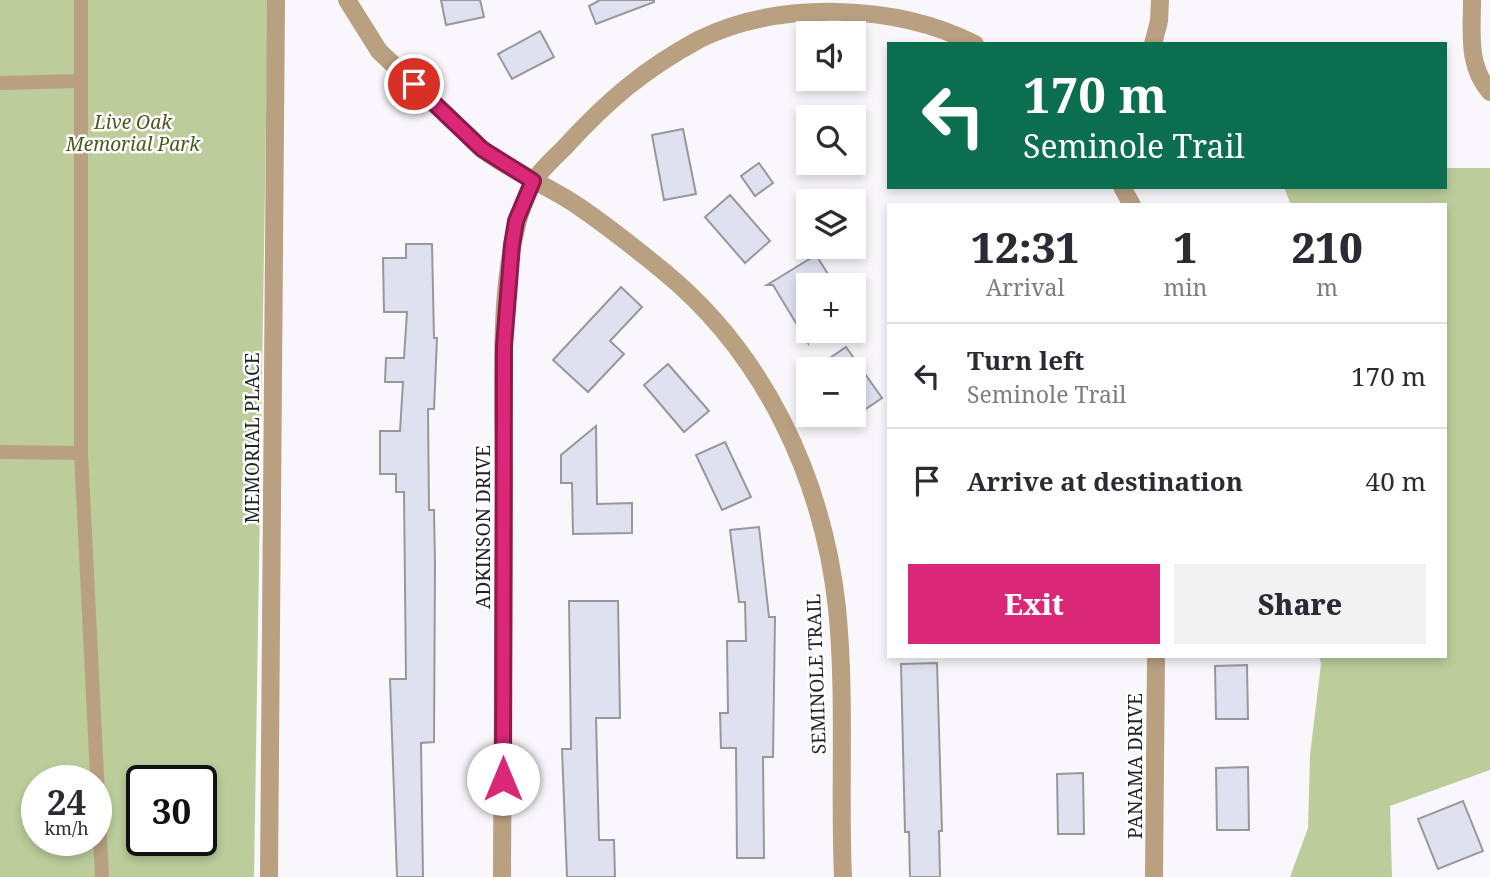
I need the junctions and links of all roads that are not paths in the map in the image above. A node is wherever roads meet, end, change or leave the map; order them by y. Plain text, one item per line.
1 (81, 0) edge
2 (276, 0) edge
3 (347, 0) edge
4 (1160, 0) edge
5 (1472, 0) edge
6 (971, 42) edge
7 (1154, 42) edge
8 (82, 81) junction
9 (0, 83) edge
10 (1490, 92) edge
11 (533, 181) junction
12 (0, 452) edge
13 (81, 453) junction
14 (1156, 658) edge
15 (102, 877) edge
16 (269, 877) edge
17 (502, 877) edge
18 (843, 877) edge
19 (1154, 877) edge

1 - 8 lane
2 - 16 street, MEMORIAL PLACE
3 - 11 street, SEMINOLE TRAIL
4 - 7 street
5 - 10 street
6 - 11 street
8 - 9 lane
8 - 13 lane
11 - 17 street, ADKINSON DRIVE
11 - 18 street, SEMINOLE TRAIL
12 - 13 lane
13 - 15 lane
14 - 19 street, PANAMA DRIVE

